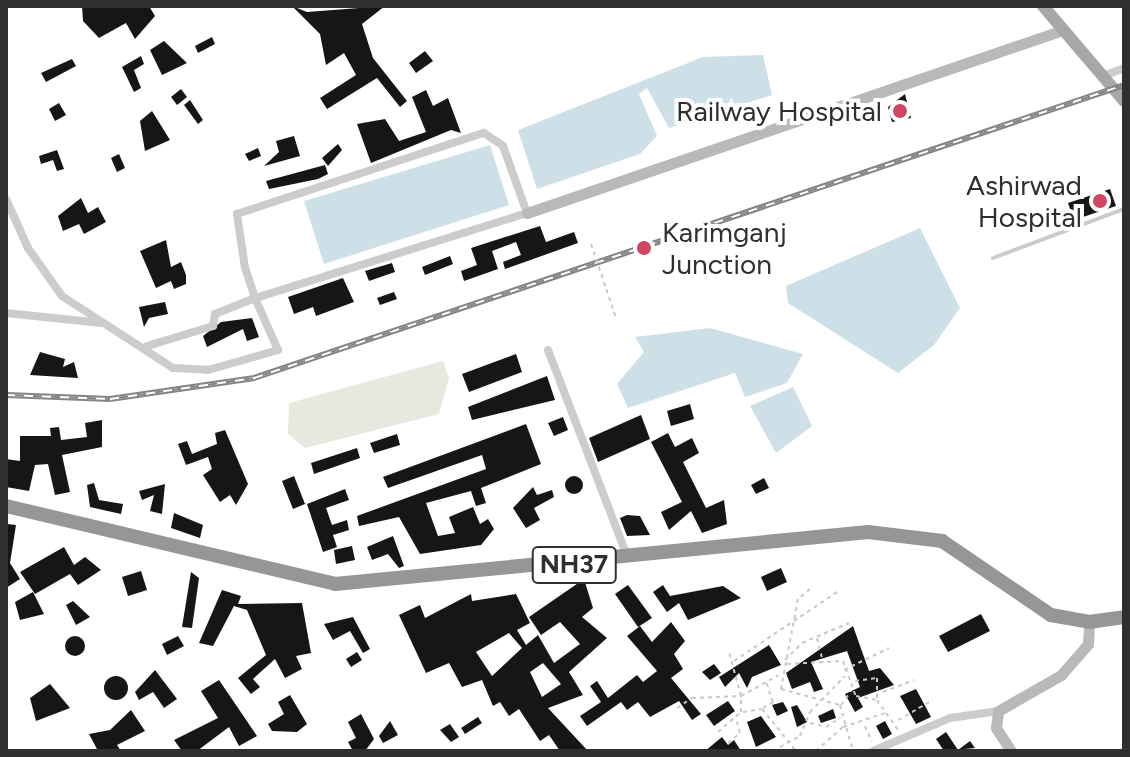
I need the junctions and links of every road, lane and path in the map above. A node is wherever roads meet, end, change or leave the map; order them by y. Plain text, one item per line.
1 (1043, 6) edge
2 (1063, 30) junction
3 (1124, 68) edge
4 (1101, 77) junction
5 (1124, 101) edge
6 (6, 199) edge
7 (1124, 209) edge
8 (527, 213) junction
9 (591, 244) dead end
10 (993, 258) dead end
11 (255, 298) junction
12 (6, 313) edge
13 (616, 318) dead end
14 (102, 323) junction
15 (147, 346) junction
16 (548, 350) dead end
17 (6, 506) edge
18 (629, 560) junction
19 (810, 589) dead end
20 (840, 590) dead end
21 (1124, 617) edge
22 (1089, 622) junction
23 (849, 623) dead end
24 (789, 630) junction
25 (817, 637) junction
26 (889, 648) dead end
27 (729, 652) dead end
28 (734, 661) junction
29 (784, 661) junction
30 (823, 663) junction
31 (785, 666) junction
32 (843, 670) junction
33 (780, 675) junction
34 (847, 675) junction
35 (765, 679) junction
36 (914, 680) dead end
37 (854, 682) junction
38 (852, 690) junction
39 (882, 692) junction
40 (741, 696) junction
41 (877, 700) junction
42 (933, 700) dead end
43 (821, 702) junction
44 (840, 705) junction
45 (677, 708) dead end
46 (762, 709) junction
47 (998, 711) junction
48 (741, 712) junction
49 (887, 712) junction
50 (735, 718) junction
51 (840, 718) junction
52 (897, 721) junction
53 (810, 722) junction
54 (864, 724) junction
55 (843, 727) junction
56 (718, 732) dead end
57 (901, 738) junction
58 (728, 743) dead end
59 (790, 744) junction
60 (746, 751) edge
61 (764, 751) edge
62 (773, 751) edge
63 (796, 751) edge
64 (816, 751) edge
65 (853, 751) edge
66 (873, 751) edge
67 (1011, 751) edge

1 - 2 main road
2 - 4 main road
2 - 8 street
3 - 4 street
4 - 5 main road
6 - 14 street
7 - 10 lane
8 - 11 street
8 - 11 street
9 - 13 path, bridge
11 - 15 street
11 - 15 street
12 - 14 street
14 - 15 street
16 - 18 street
17 - 18 highway, NH37
18 - 22 highway, NH37
19 - 24 path
20 - 24 path
21 - 22 highway, NH37
22 - 47 street
23 - 25 path
24 - 28 path
24 - 29 path
25 - 29 path
25 - 30 path
26 - 32 path
27 - 28 path
28 - 40 path
29 - 31 path
30 - 31 path
30 - 32 path
31 - 33 path
32 - 34 path
33 - 35 path
33 - 43 path
34 - 37 path
34 - 43 path
35 - 40 path
35 - 46 path
36 - 39 path
37 - 38 path
37 - 39 path
38 - 41 path
38 - 44 path
39 - 41 path
40 - 45 path
40 - 48 path
41 - 49 path
42 - 52 path
43 - 44 path
43 - 53 path
44 - 51 path
46 - 48 path
46 - 59 path
47 - 57 street
47 - 67 street
48 - 50 path
49 - 52 path
49 - 54 path
50 - 56 path
50 - 58 path
51 - 53 path
51 - 55 path
52 - 57 path
53 - 59 path
54 - 55 path
54 - 66 path
55 - 64 path
55 - 65 path
57 - 66 street
59 - 62 path
59 - 63 path
60 - 61 path

